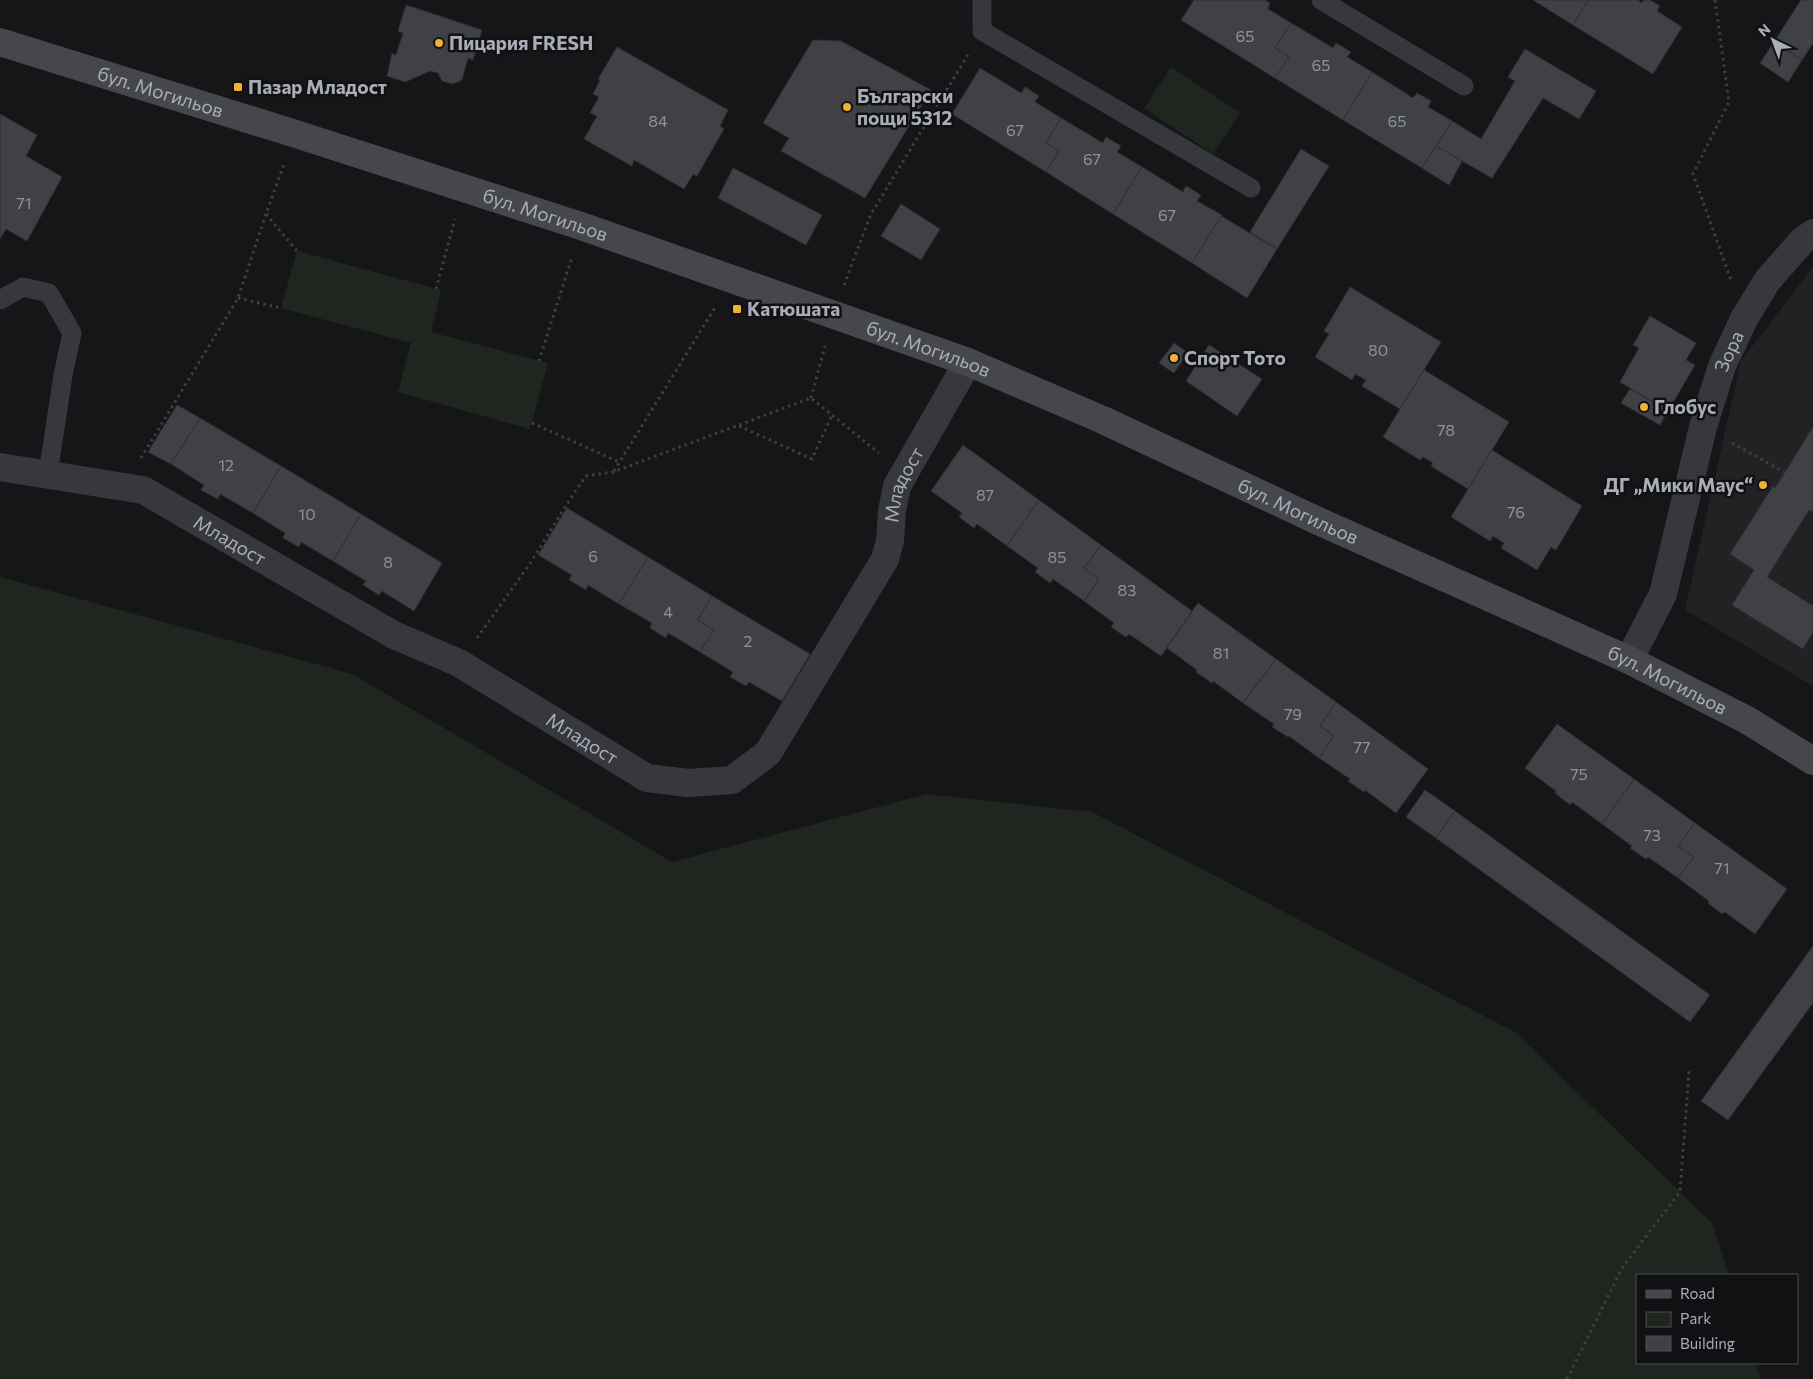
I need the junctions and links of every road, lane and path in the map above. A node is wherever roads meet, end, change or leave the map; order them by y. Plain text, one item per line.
1 (982, 0) edge
2 (1321, 0) edge
3 (1715, 0) edge
4 (982, 31) junction
5 (0, 42) edge
6 (1464, 86) dead end
7 (296, 134) junction
8 (463, 187) junction
9 (1251, 188) dead end
10 (266, 214) junction
11 (581, 226) junction
12 (1813, 233) edge
13 (297, 251) dead end
14 (733, 278) junction
15 (436, 289) dead end
16 (238, 298) junction
17 (0, 300) edge
18 (282, 308) dead end
19 (832, 315) junction
20 (1744, 319) junction
21 (539, 361) dead end
22 (968, 362) junction
23 (812, 398) junction
24 (832, 415) junction
25 (532, 423) dead end
26 (739, 426) junction
27 (1703, 427) junction
28 (854, 432) dead end
29 (618, 462) junction
30 (0, 467) edge
31 (613, 472) junction
32 (1784, 472) dead end
33 (48, 474) junction
34 (124, 486) junction
35 (1629, 660) junction
36 (459, 663) junction
37 (1813, 761) edge
38 (1689, 1071) dead end
39 (1567, 1379) edge

1 - 4 lane
2 - 6 lane
3 - 20 path
4 - 9 lane
4 - 19 path
5 - 7 street, бул. Могильов
7 - 8 street, бул. Могильов
7 - 10 path
8 - 11 street, бул. Могильов
8 - 15 path
10 - 13 path
10 - 16 path
11 - 14 street, бул. Могильов
11 - 21 path
12 - 20 street, Зора
14 - 19 street, бул. Могильов
14 - 29 path
16 - 18 path
16 - 34 path
17 - 33 lane
19 - 22 street, бул. Могильов
19 - 23 path
20 - 27 street, Зора
22 - 35 street, бул. Могильов
22 - 36 street, Младост
23 - 24 path
23 - 26 path
24 - 26 path
24 - 28 path
25 - 29 path
26 - 31 path
27 - 32 path
27 - 35 street, Зора
29 - 31 path
30 - 33 street, Младост
31 - 36 path
33 - 34 street, Младост
34 - 36 street, Младост
35 - 37 street, бул. Могильов
38 - 39 path

